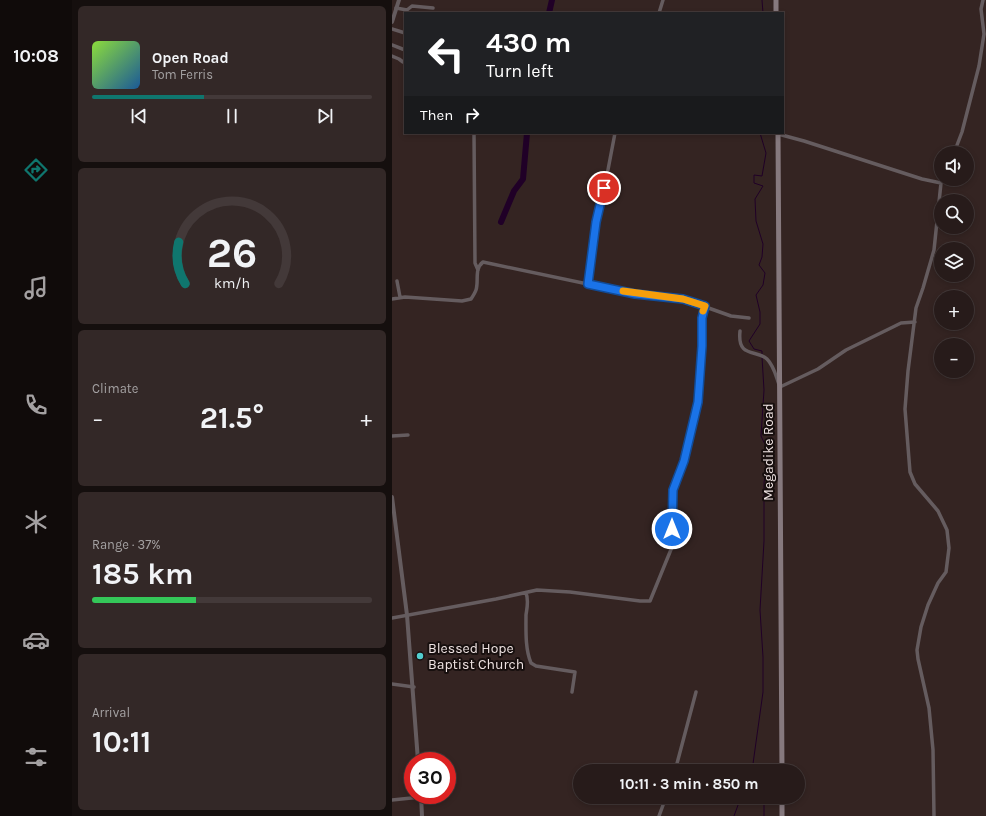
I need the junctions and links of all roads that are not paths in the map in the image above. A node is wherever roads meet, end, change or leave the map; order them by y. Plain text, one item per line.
1 (398, 0) edge
2 (663, 0) edge
3 (776, 0) edge
4 (983, 0) edge
5 (396, 8) junction
6 (433, 8) dead end
7 (659, 12) edge
8 (776, 12) edge
9 (392, 22) edge
10 (392, 29) edge
11 (404, 34) edge
12 (392, 45) edge
13 (404, 50) edge
14 (392, 56) edge
15 (402, 62) dead end
16 (474, 134) edge
17 (616, 134) edge
18 (778, 134) edge
19 (957, 146) edge
20 (934, 182) edge
21 (941, 186) edge
22 (478, 270) junction
23 (397, 281) dead end
24 (588, 284) junction
25 (400, 297) junction
26 (392, 299) edge
27 (705, 306) junction
28 (749, 318) dead end
29 (914, 322) junction
30 (740, 331) dead end
31 (780, 388) junction
32 (392, 436) edge
33 (408, 436) dead end
34 (392, 497) edge
35 (393, 504) edge
36 (526, 593) junction
37 (407, 615) junction
38 (392, 618) edge
39 (392, 684) edge
40 (414, 687) junction
41 (572, 692) dead end
42 (696, 692) dead end
43 (418, 752) edge
44 (677, 764) edge
45 (782, 764) edge
46 (404, 798) edge
47 (392, 800) edge
48 (421, 804) edge
49 (663, 804) edge
50 (782, 804) edge
51 (422, 816) edge
52 (659, 816) edge
53 (782, 816) edge
54 (934, 816) edge

1 - 5 street
2 - 7 street
3 - 8 main road
4 - 19 street
5 - 6 street
5 - 9 street
10 - 11 street
12 - 13 street
14 - 15 street
16 - 22 street
17 - 24 street
18 - 20 street
18 - 31 main road, Megadike Road
21 - 29 street
22 - 24 street
22 - 25 street
23 - 25 street
24 - 27 street
25 - 26 street
27 - 28 street
27 - 36 street
29 - 31 street
29 - 54 street
30 - 31 street
31 - 45 main road, Megadike Road
32 - 33 street
34 - 35 street
35 - 37 street
36 - 37 street
36 - 41 street
37 - 38 street
37 - 40 street
39 - 40 street
40 - 43 street
42 - 44 street
46 - 47 street
48 - 51 street
49 - 52 street
50 - 53 main road

